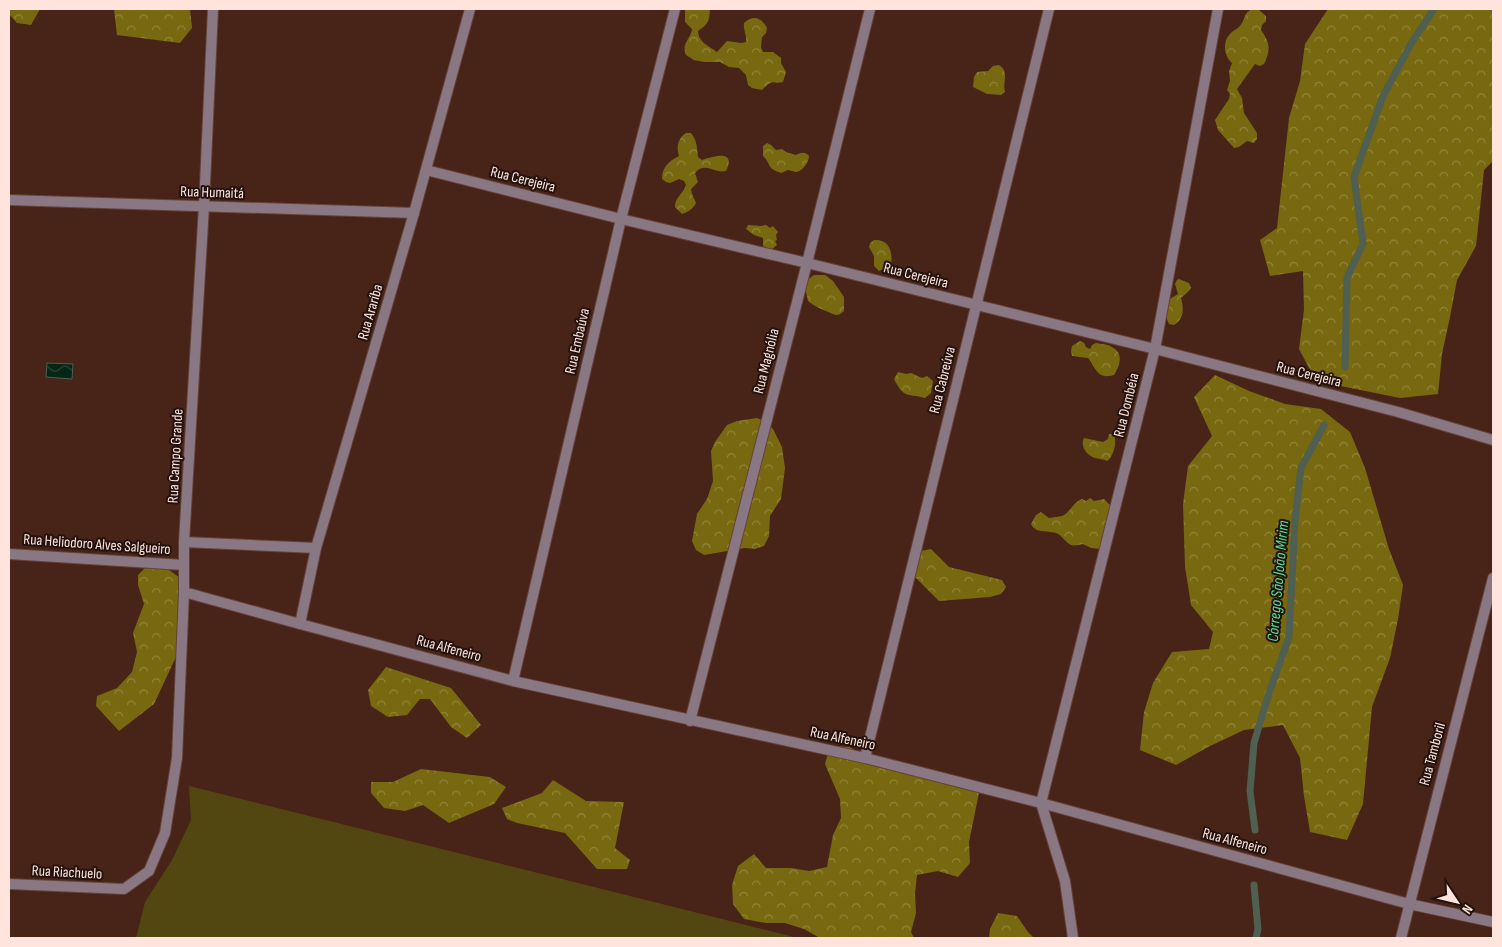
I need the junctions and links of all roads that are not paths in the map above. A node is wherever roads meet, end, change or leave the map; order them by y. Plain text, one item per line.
1 (213, 9) edge
2 (470, 9) edge
3 (675, 9) edge
4 (870, 9) edge
5 (1049, 9) edge
6 (1218, 9) edge
7 (426, 170) junction
8 (9, 200) edge
9 (204, 206) junction
10 (414, 213) junction
11 (621, 219) junction
12 (807, 264) junction
13 (976, 306) junction
14 (1155, 349) junction
15 (1493, 440) edge
16 (184, 542) junction
17 (316, 548) junction
18 (9, 554) edge
19 (184, 565) junction
20 (1493, 578) edge
21 (184, 592) junction
22 (300, 624) junction
23 (513, 681) junction
24 (690, 720) junction
25 (865, 758) junction
26 (1041, 803) junction
27 (9, 884) edge
28 (124, 890) joint
29 (1409, 904) junction
30 (1493, 922) edge
31 (1073, 938) edge
32 (1401, 938) edge

1 - 9 street, Rua Campo Grande
2 - 7 street, Rua Araríba
3 - 11 street, Rua Embaúva
4 - 12 street, Rua Magnólia
5 - 13 street, Rua Cabreúva
6 - 14 street, Rua Dombéia
7 - 10 street, Rua Araríba
7 - 11 street, Rua Cerejeira
8 - 9 street, Rua Humaitá
9 - 10 street, Rua Humaitá
9 - 16 street, Rua Campo Grande
10 - 17 street, Rua Araríba
11 - 12 street, Rua Cerejeira
11 - 23 street, Rua Embaúva
12 - 13 street, Rua Cerejeira
12 - 24 street, Rua Magnólia
13 - 14 street, Rua Cerejeira
13 - 25 street, Rua Cabreúva
14 - 15 street, Rua Cerejeira
14 - 26 street, Rua Dombéia
16 - 17 street, Rua Heliodoro Alves Salgueiro
16 - 19 street, Rua Campo Grande
17 - 22 street, Rua Araríba
18 - 19 street, Rua Heliodoro Alves Salgueiro
19 - 21 street, Rua Campo Grande
20 - 29 street, Rua Tamboril
21 - 22 street, Rua Alfeneiro
21 - 28 street, Rua Campo Grande
22 - 23 street, Rua Alfeneiro
23 - 24 street, Rua Alfeneiro
24 - 25 street, Rua Alfeneiro
25 - 26 street, Rua Alfeneiro
26 - 29 street, Rua Alfeneiro
26 - 31 street
27 - 28 street, Rua Riachuelo
29 - 30 street, Rua Alfeneiro
29 - 32 street, Rua Tamboril

